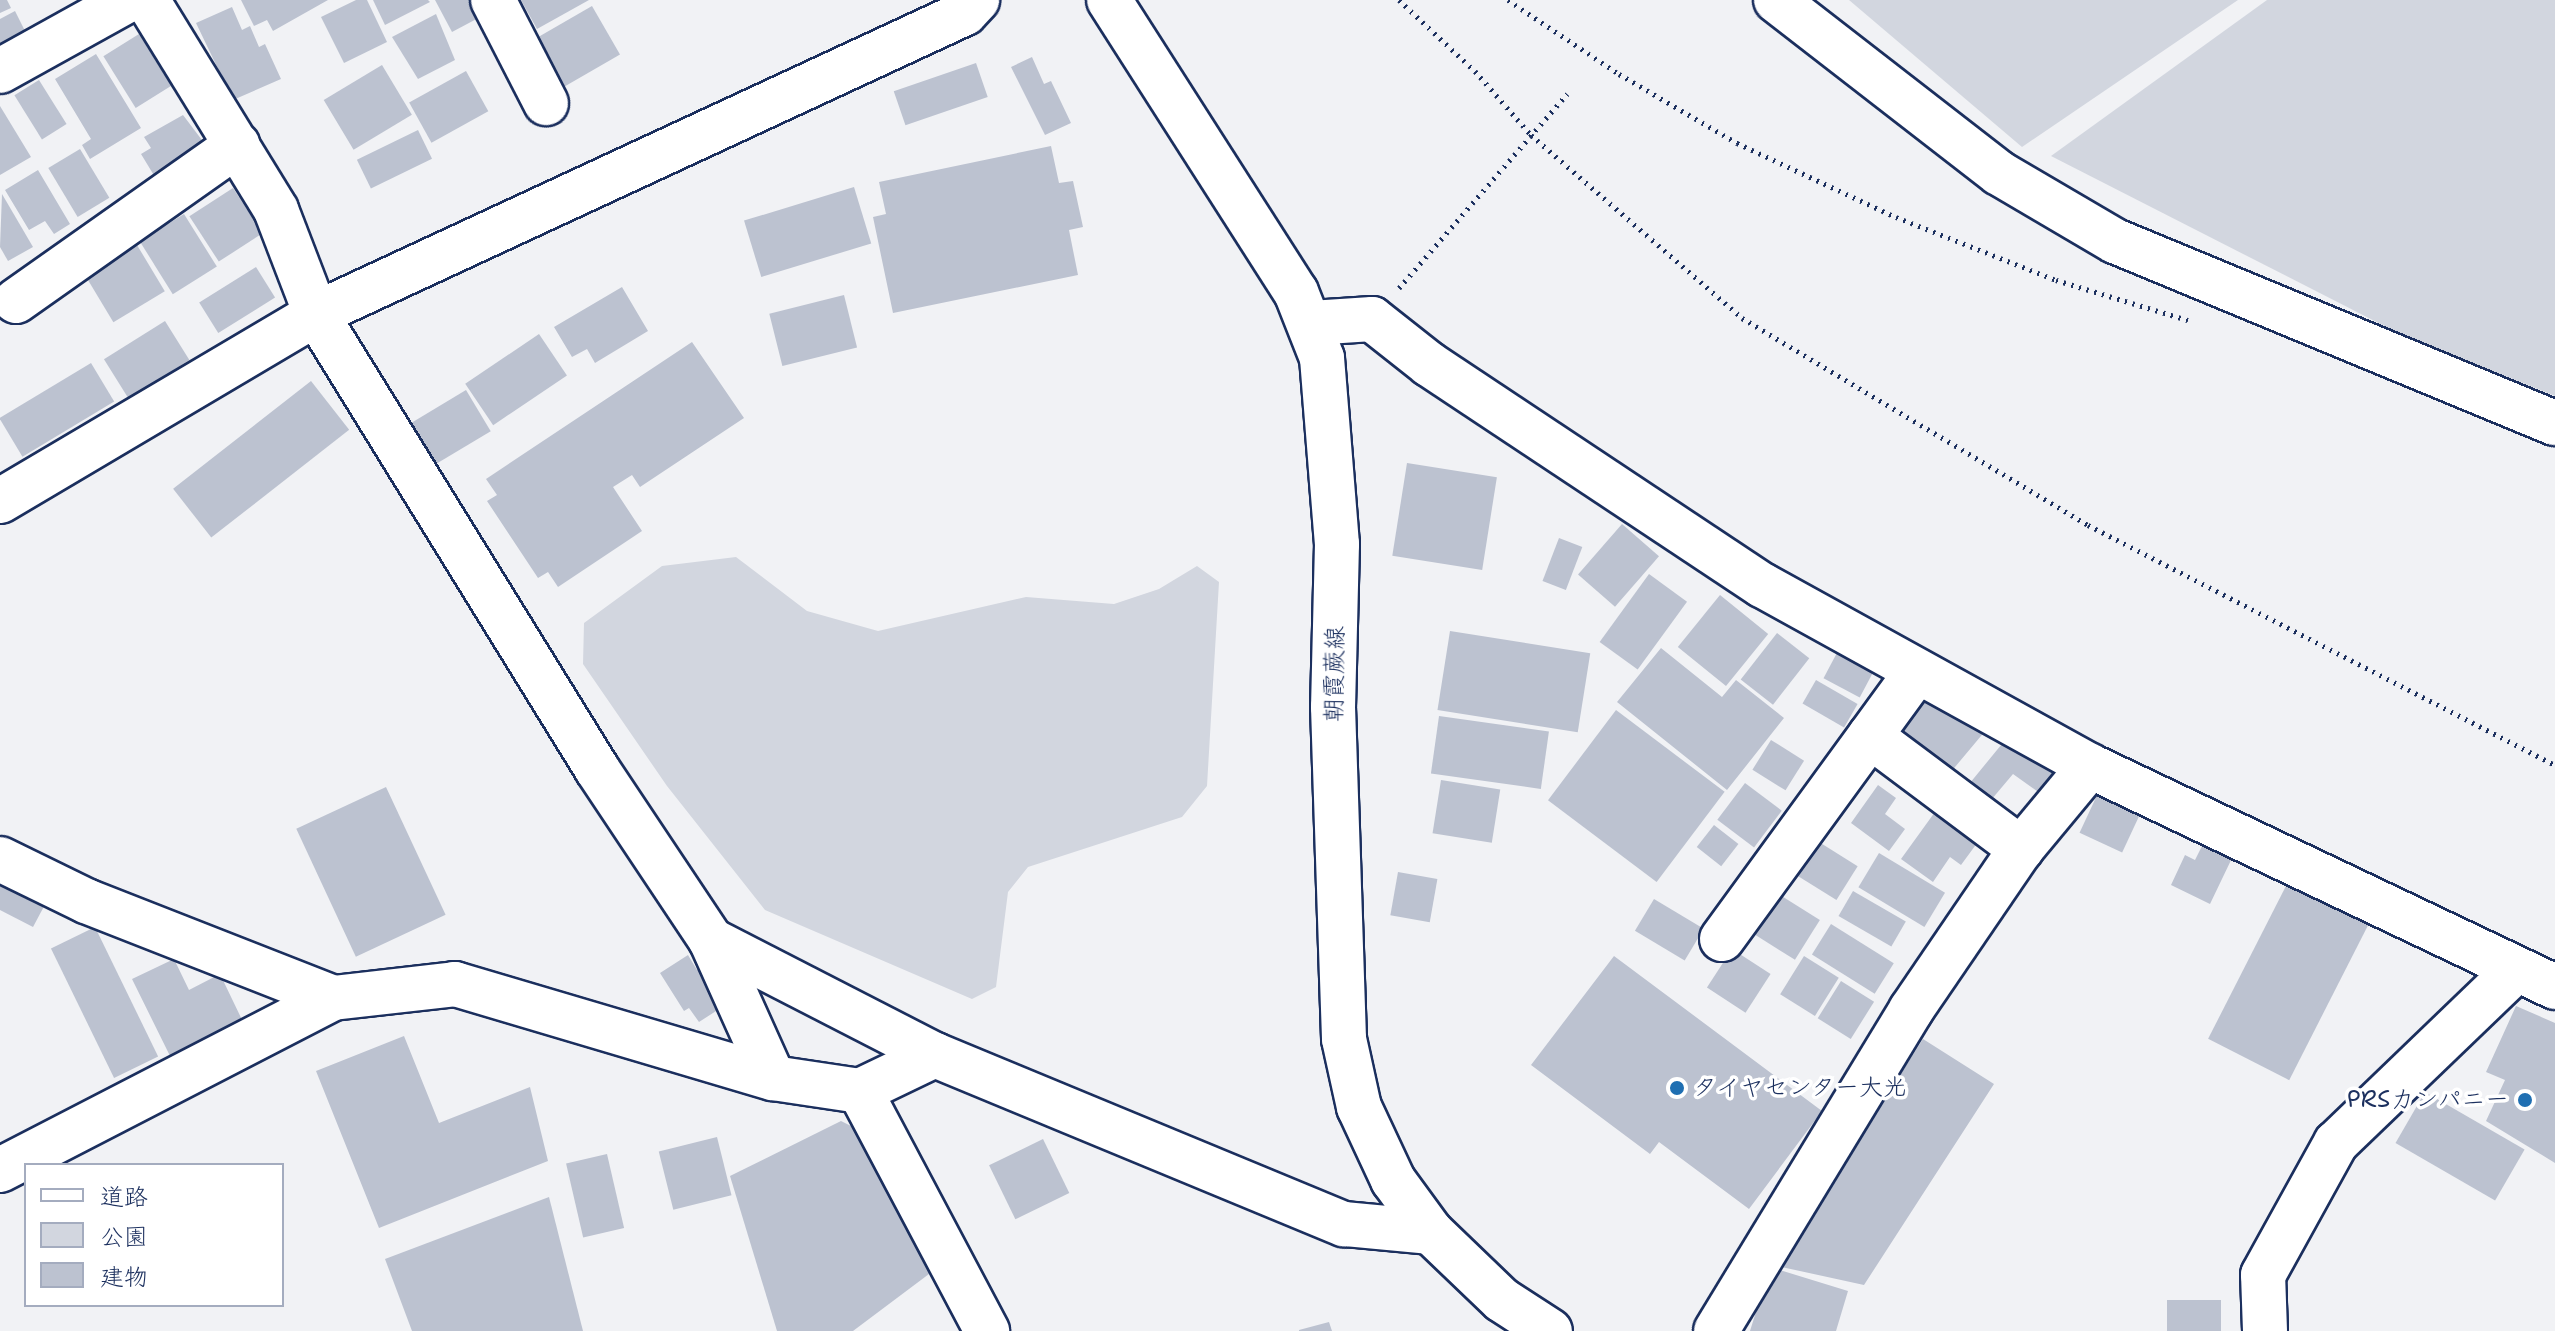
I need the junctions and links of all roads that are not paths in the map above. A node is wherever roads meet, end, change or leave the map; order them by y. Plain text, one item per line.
1 (128, 0) edge
2 (147, 0) edge
3 (493, 0) edge
4 (977, 0) edge
5 (1109, 0) edge
6 (1776, 0) edge
7 (0, 71) edge
8 (546, 103) dead end
9 (237, 145) junction
10 (16, 301) dead end
11 (316, 314) junction
12 (1311, 323) junction
13 (2555, 423) edge
14 (0, 501) edge
15 (1917, 672) junction
16 (1870, 736) junction
17 (2090, 766) junction
18 (2021, 849) junction
19 (0, 859) edge
20 (1722, 939) dead end
21 (711, 940) junction
22 (2515, 971) junction
23 (2555, 987) edge
24 (333, 998) junction
25 (935, 1055) junction
26 (773, 1078) junction
27 (860, 1091) junction
28 (0, 1170) edge
29 (1431, 1232) junction
30 (987, 1331) edge
31 (1550, 1331) edge
32 (1716, 1331) edge
33 (2265, 1331) edge

1 - 7 street
2 - 9 street
3 - 8 street
4 - 11 street
5 - 12 street, 朝霞蕨線
6 - 13 street
9 - 10 street
9 - 11 street
11 - 14 street
11 - 21 street
12 - 15 street
12 - 29 street, 朝霞蕨線
15 - 16 street
15 - 17 street
16 - 18 street
16 - 20 street
17 - 18 street
17 - 22 street
18 - 32 street
19 - 24 street
21 - 25 street
21 - 26 street
22 - 23 street
22 - 33 street
24 - 26 street
24 - 28 street
25 - 27 street
25 - 29 street
26 - 27 street
27 - 30 street
29 - 31 street, 朝霞蕨線

